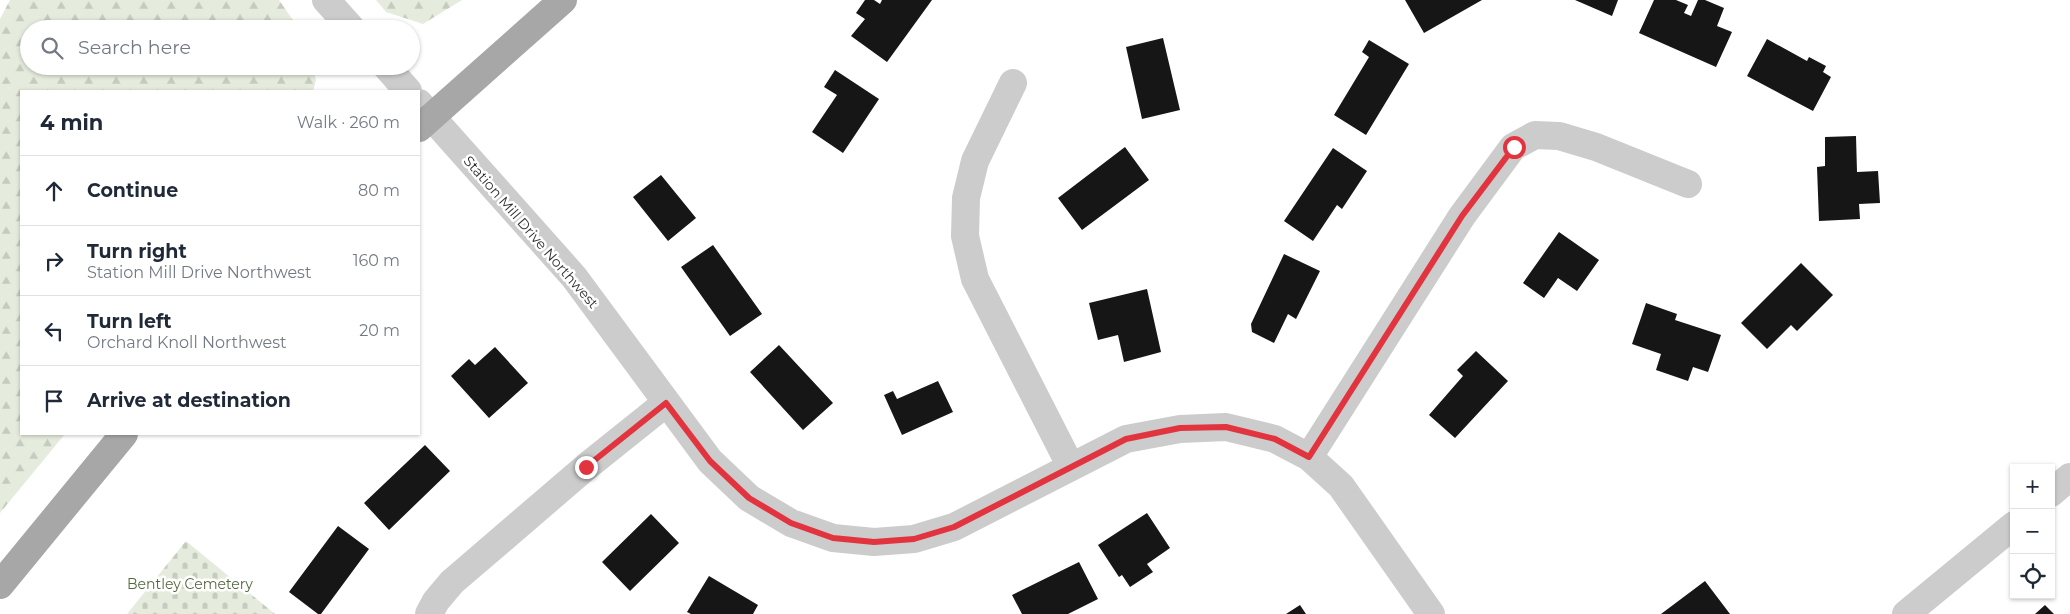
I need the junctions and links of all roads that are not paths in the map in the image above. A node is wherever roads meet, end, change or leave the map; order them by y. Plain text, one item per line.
1 (326, 0) edge
2 (563, 0) edge
3 (344, 20) edge
4 (394, 75) edge
5 (1013, 83) dead end
6 (407, 90) edge
7 (423, 116) edge
8 (1688, 184) dead end
9 (666, 403) junction
10 (123, 435) edge
11 (1309, 457) junction
12 (1071, 467) junction
13 (2070, 477) edge
14 (2055, 490) edge
15 (2010, 528) edge
16 (0, 584) edge
17 (429, 614) edge
18 (1431, 614) edge
19 (1906, 614) edge

1 - 3 street
2 - 7 main road
4 - 6 street
5 - 12 street
7 - 9 street, Station Mill Drive Northwest
8 - 11 street
9 - 12 street, Station Mill Drive Northwest
9 - 17 street
10 - 16 main road
11 - 12 street, Station Mill Drive Northwest
11 - 18 street, Station Mill Drive Northwest
13 - 14 street
15 - 19 street

